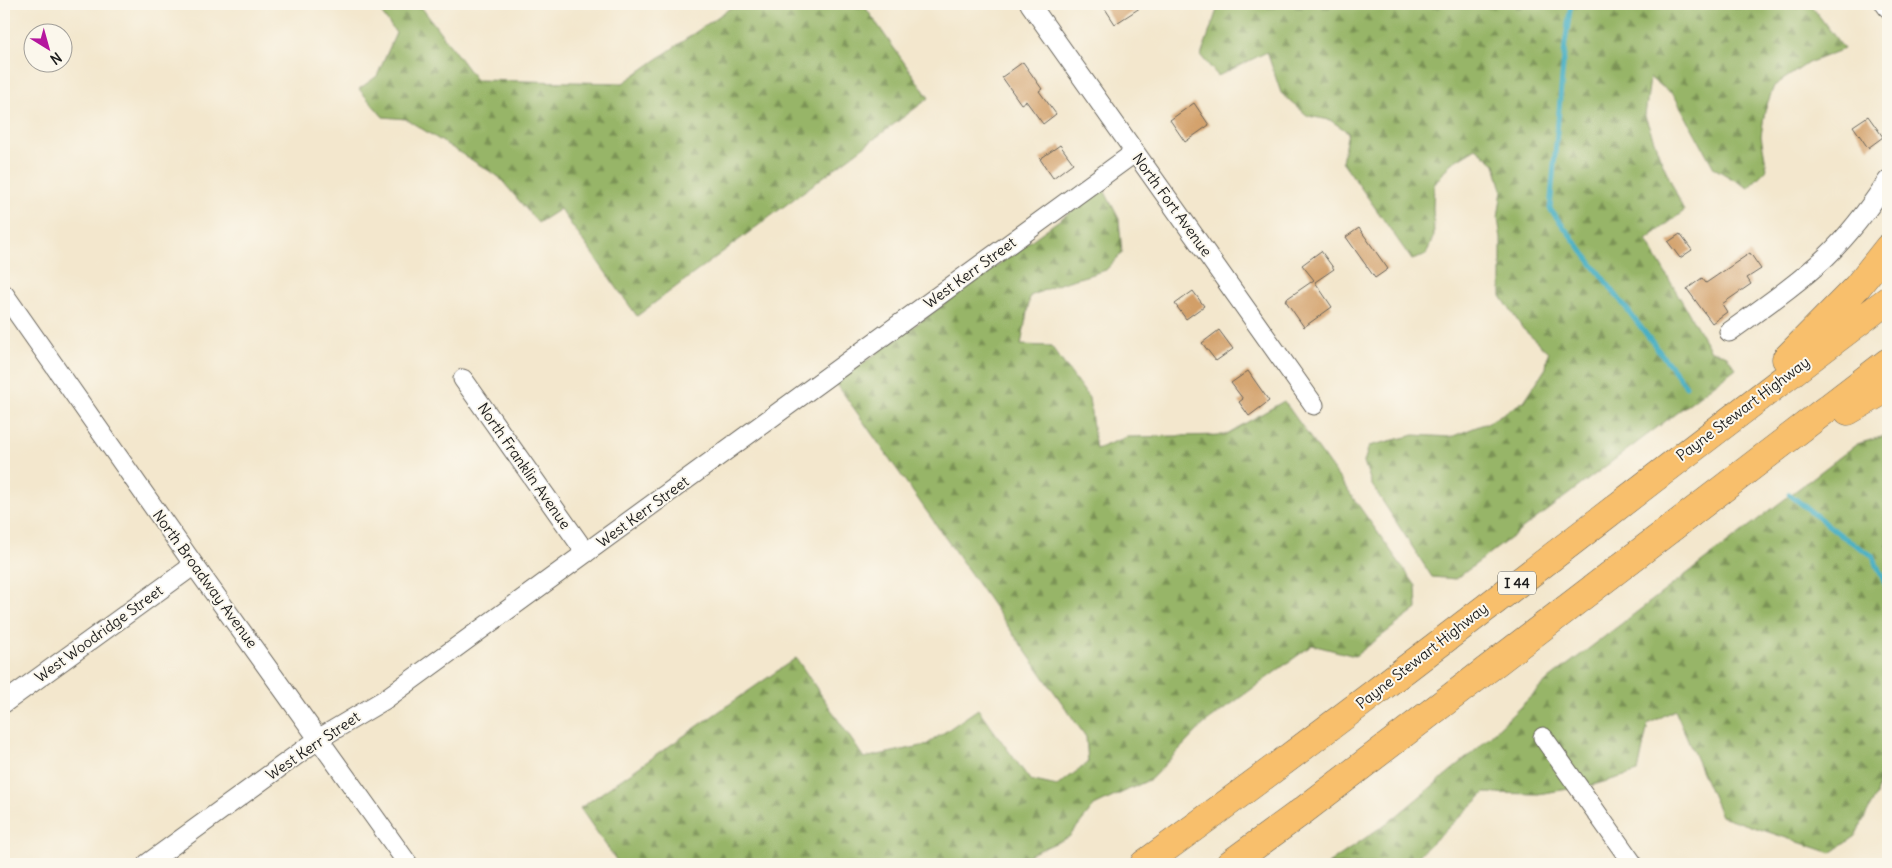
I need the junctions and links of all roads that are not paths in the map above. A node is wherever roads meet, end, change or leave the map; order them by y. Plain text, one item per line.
1 (1030, 4) edge
2 (1885, 4) edge
3 (1888, 8) edge
4 (1134, 153) junction
5 (1888, 180) edge
6 (1888, 248) edge
7 (4, 294) edge
8 (1888, 300) edge
9 (1729, 332) dead end
10 (1888, 362) edge
11 (463, 379) dead end
12 (1888, 388) edge
13 (1314, 405) dead end
14 (1711, 433) junction
15 (1759, 460) junction
16 (586, 554) junction
17 (194, 565) junction
18 (4, 703) edge
19 (1543, 737) dead end
20 (320, 738) junction
21 (147, 864) edge
22 (408, 864) edge
23 (1144, 864) edge
24 (1230, 864) edge
25 (1633, 864) edge

1 - 4 street, North Fort Avenue
2 - 3 street
4 - 13 street, North Fort Avenue
4 - 16 street, West Kerr Street
5 - 9 street
6 - 14 highway
7 - 17 street, North Broadway Avenue
8 - 14 highway, Payne Stewart Highway / I 44
10 - 15 highway
11 - 16 street, North Franklin Avenue
12 - 15 highway
14 - 23 highway, Payne Stewart Highway / I 44
15 - 24 highway
16 - 20 street, West Kerr Street
17 - 18 street, West Woodridge Street
17 - 20 street, North Broadway Avenue
19 - 25 street
20 - 21 street, West Kerr Street
20 - 22 street, North Broadway Avenue

